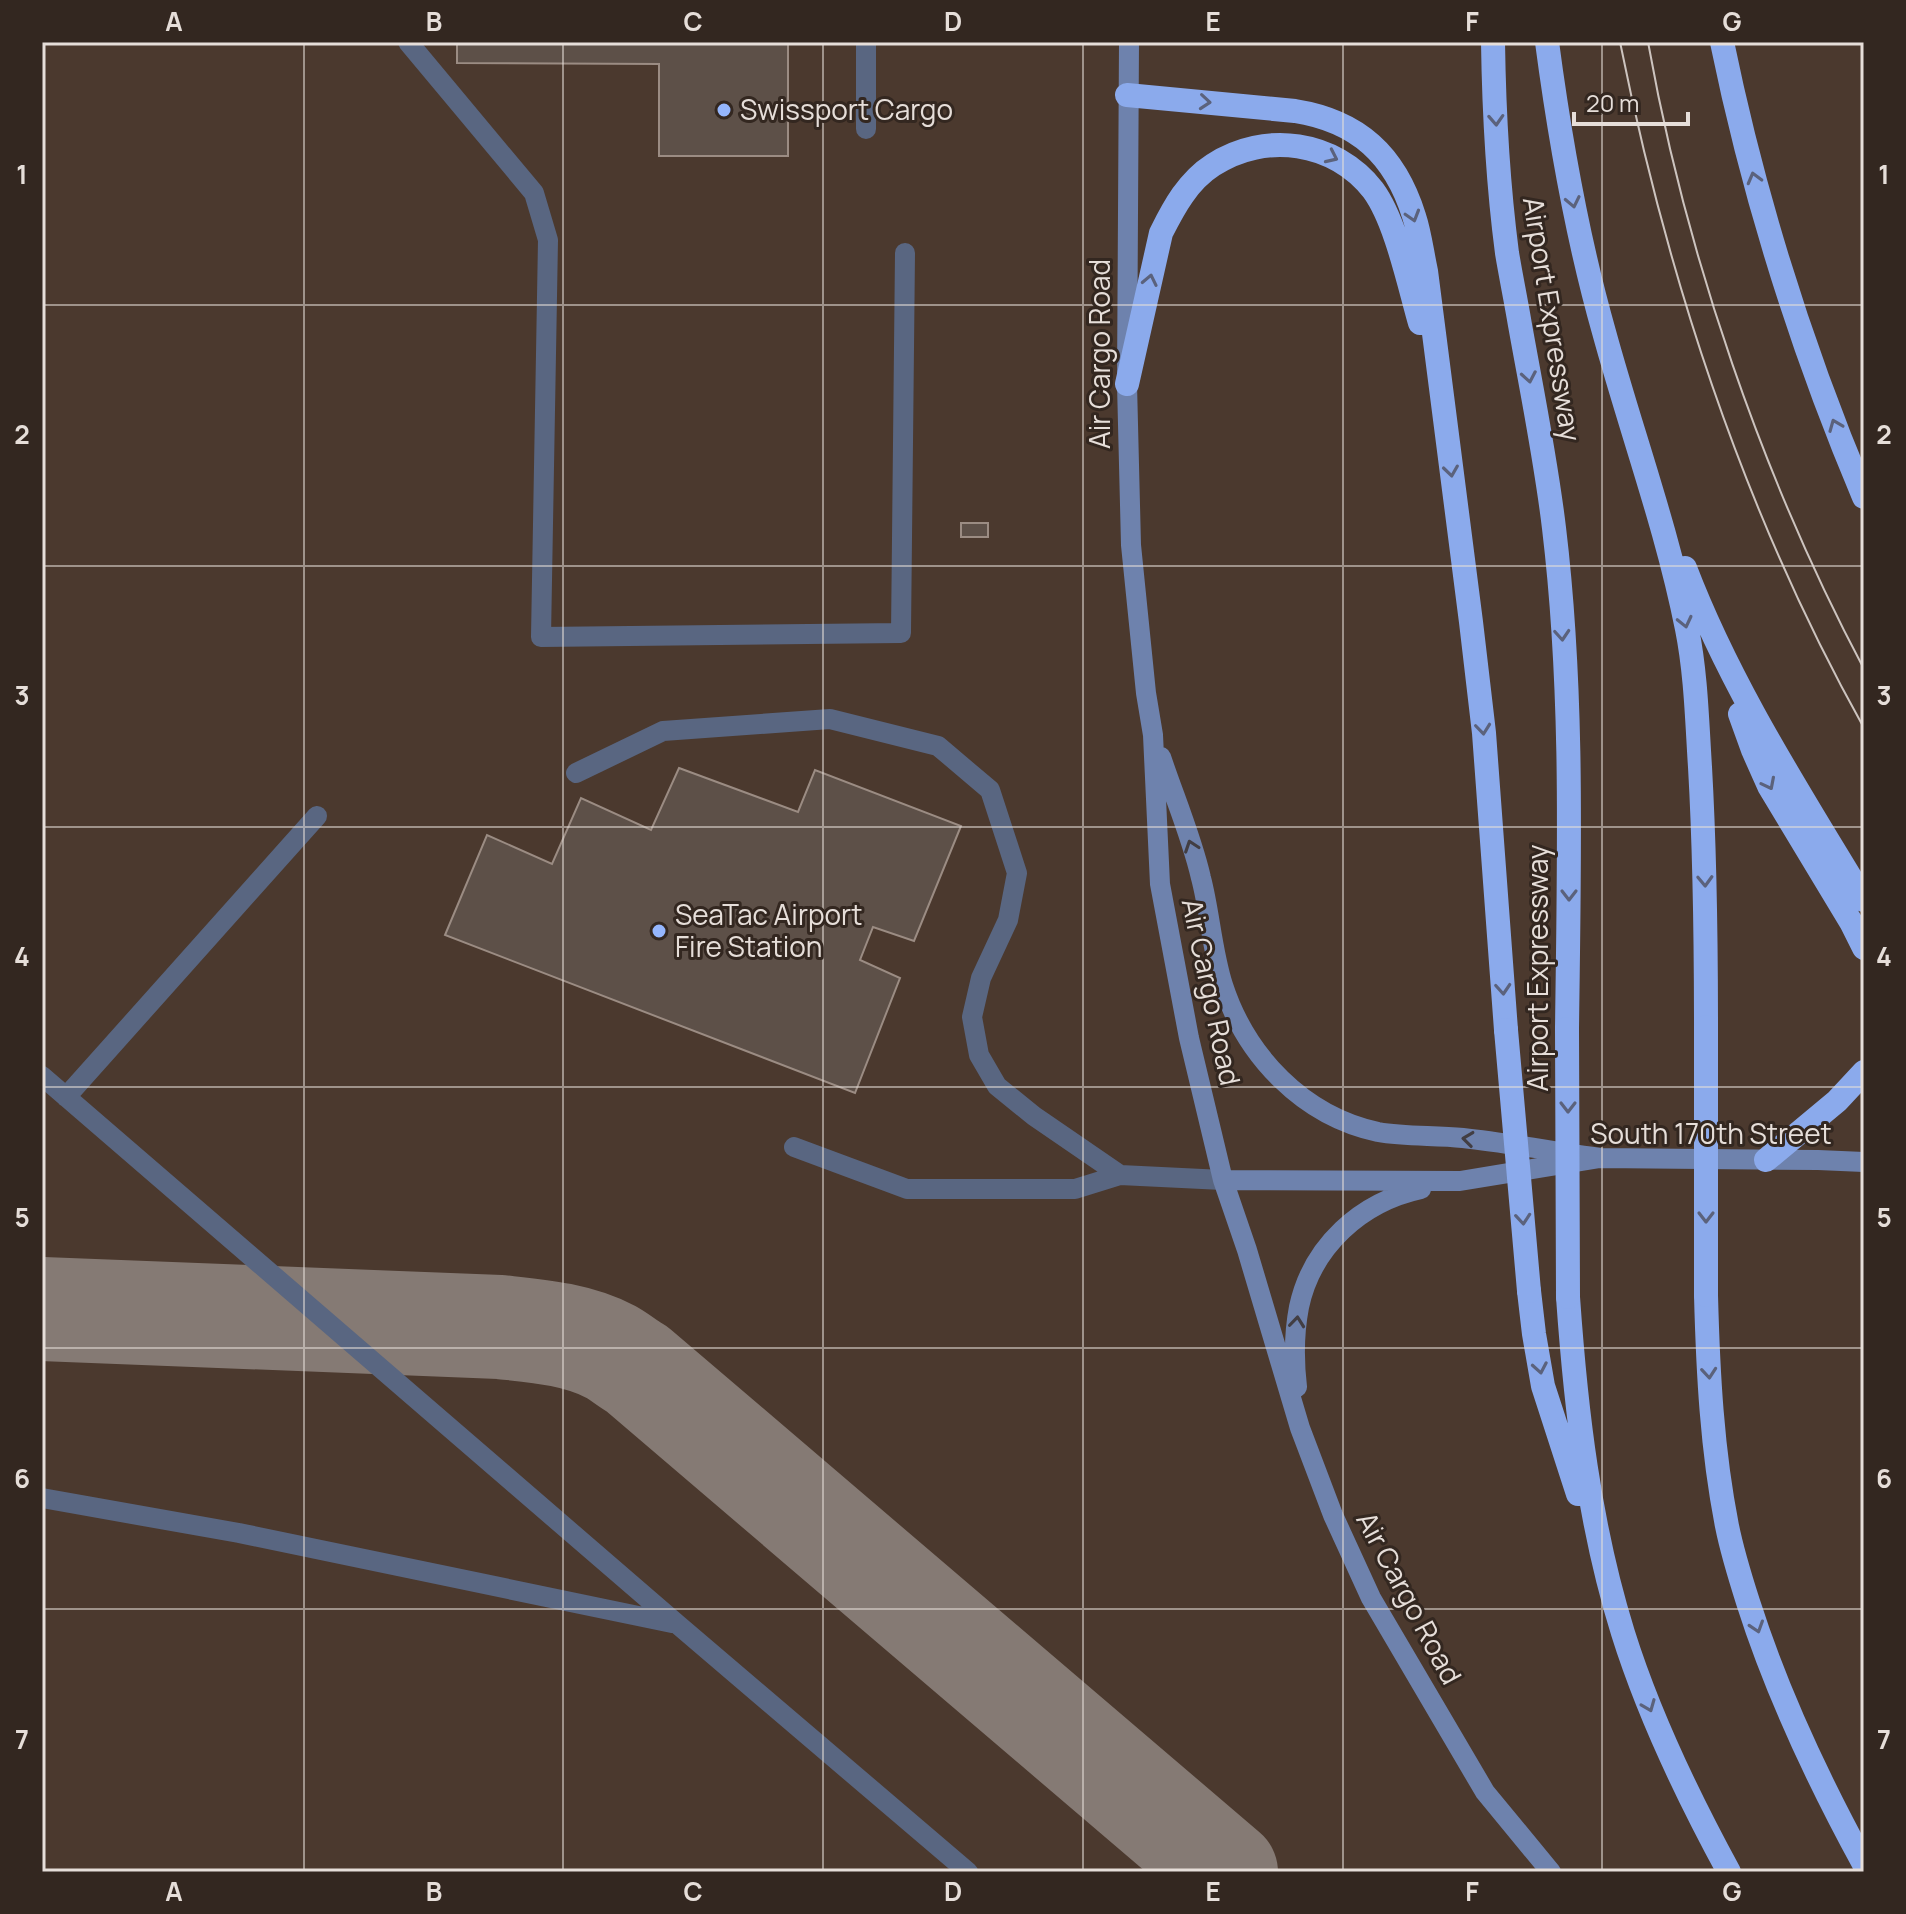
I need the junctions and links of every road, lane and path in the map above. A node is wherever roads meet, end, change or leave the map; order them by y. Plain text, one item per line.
1 (408, 42) edge
2 (866, 42) edge
3 (1129, 42) edge
4 (1493, 42) edge
5 (1547, 42) edge
6 (1722, 42) edge
7 (1127, 95) junction
8 (866, 129) dead end
9 (905, 253) dead end
10 (1127, 384) junction
11 (1441, 394) junction
12 (1627, 412) junction
13 (1864, 497) edge
14 (1712, 633) junction
15 (1153, 735) junction
16 (576, 773) dead end
17 (317, 816) dead end
18 (1864, 900) edge
19 (1864, 948) edge
20 (1864, 1072) edge
21 (42, 1076) edge
22 (66, 1097) junction
23 (794, 1147) dead end
24 (1600, 1158) junction
25 (1766, 1160) junction
26 (1864, 1162) edge
27 (1120, 1175) junction
28 (1223, 1180) junction
29 (1460, 1181) junction
30 (1300, 1428) junction
31 (42, 1498) edge
32 (676, 1623) junction
33 (1623, 1633) junction
34 (1864, 1864) edge
35 (968, 1872) edge
36 (1551, 1872) edge
37 (1729, 1872) edge

1 - 9 lane
2 - 8 lane
3 - 7 street, Air Cargo Road
4 -> 33 highway, Airport Expressway, bridge
5 -> 12 highway
13 -> 6 highway
7 - 10 street, Air Cargo Road
7 -> 11 highway
10 -> 11 highway
10 - 15 street, Air Cargo Road
11 -> 33 highway, bridge
12 - 14 highway
12 -> 34 highway, bridge
14 - 18 highway
14 -> 19 highway
24 -> 15 street
15 - 28 street, Air Cargo Road
16 - 27 lane
17 - 22 lane
20 - 25 highway
21 - 22 lane
22 - 32 lane
23 - 27 lane
24 - 25 street, South 170th Street
24 - 29 street, South 170th Street
25 - 26 street, South 170th Street
27 - 28 lane
28 - 29 street, South 170th Street
28 - 30 street, Air Cargo Road
30 -> 29 street
30 - 36 street, Air Cargo Road
31 - 32 lane
32 - 35 lane
33 -> 37 highway, Airport Expressway

